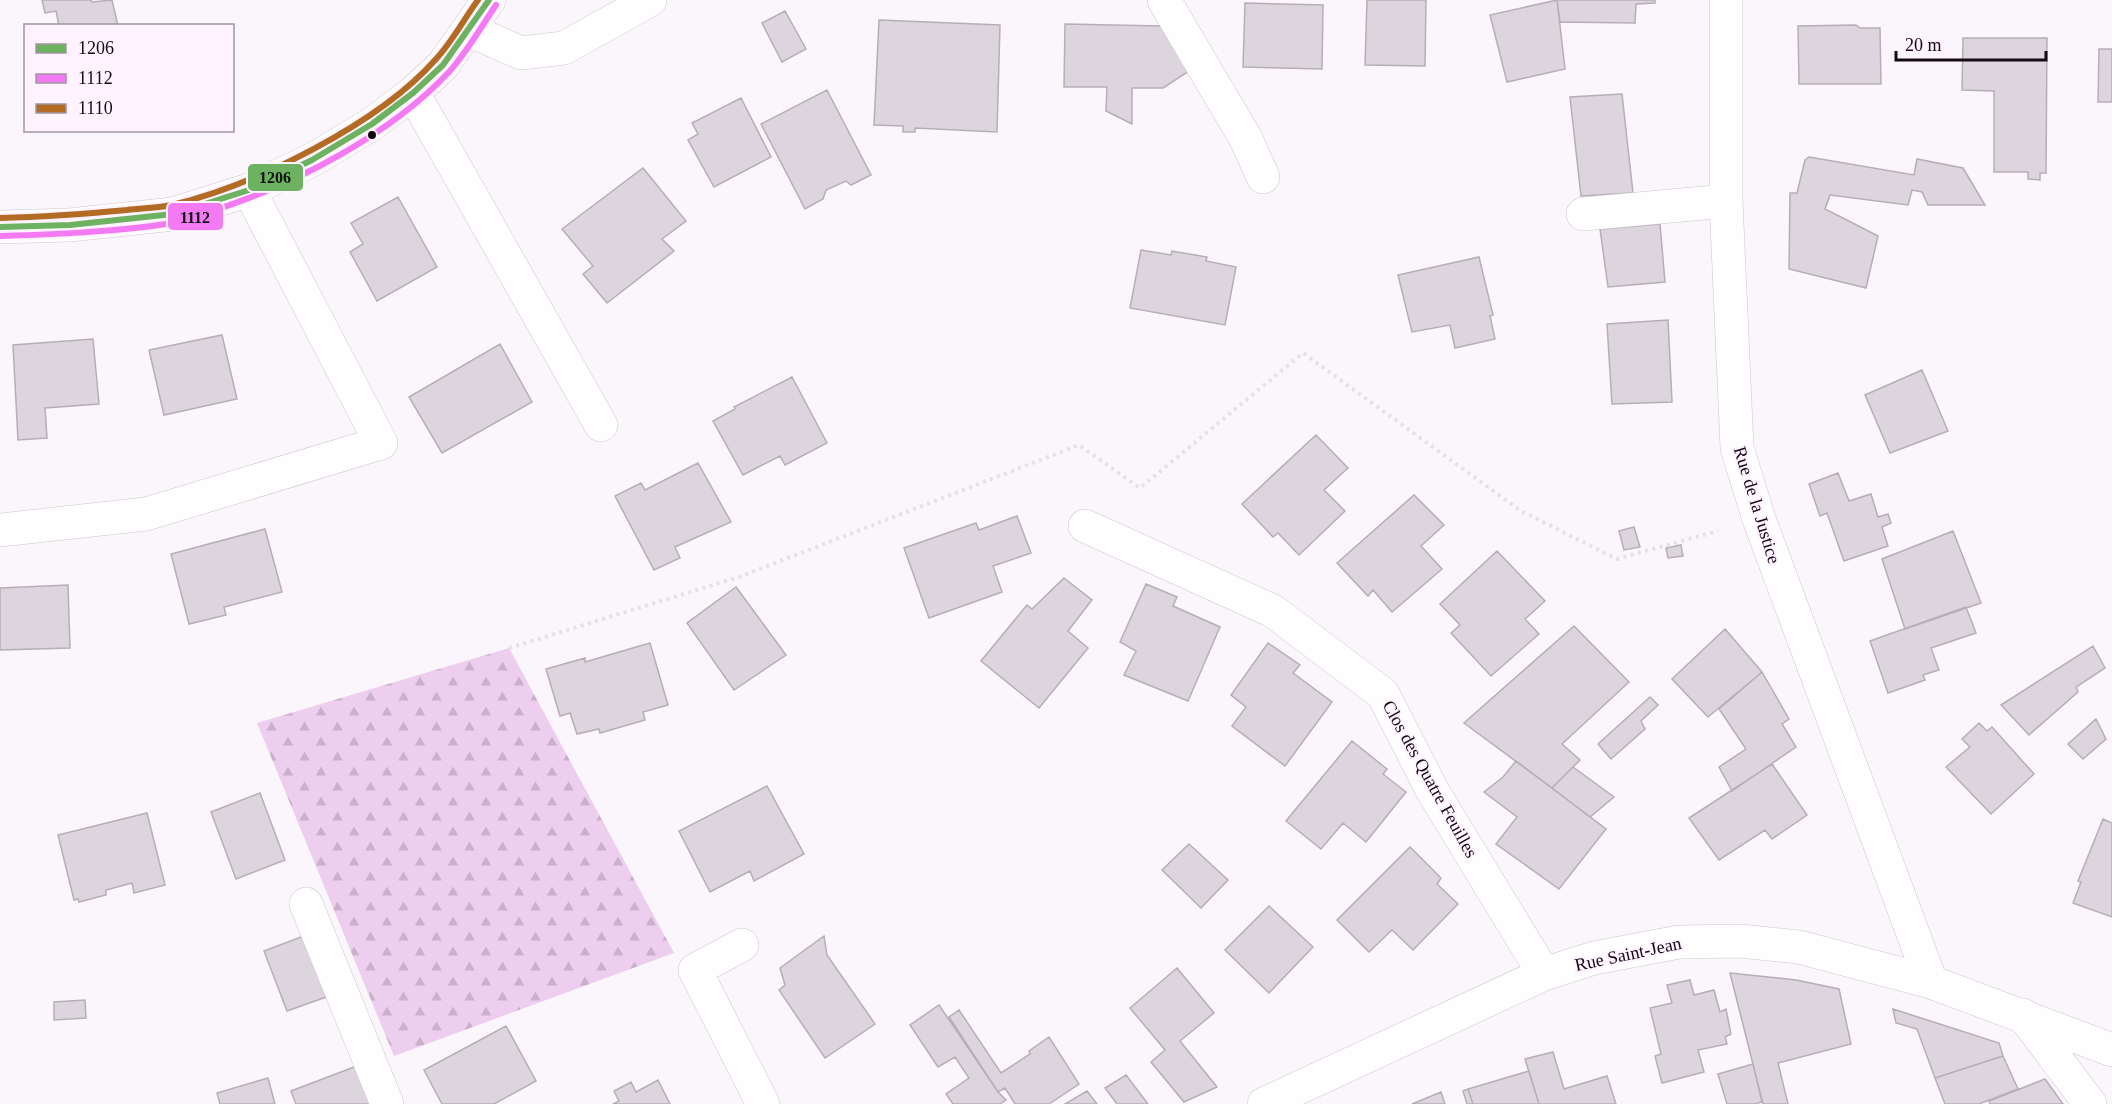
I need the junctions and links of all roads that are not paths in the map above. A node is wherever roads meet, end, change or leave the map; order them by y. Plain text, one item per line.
1 (489, 0) edge
2 (650, 0) edge
3 (1164, 0) edge
4 (1726, 0) edge
5 (469, 30) junction
6 (413, 93) junction
7 (1263, 177) dead end
8 (249, 190) junction
9 (1725, 201) junction
10 (1583, 214) dead end
11 (0, 227) edge
12 (601, 426) dead end
13 (1085, 526) dead end
14 (0, 530) edge
15 (306, 904) dead end
16 (742, 945) dead end
17 (1544, 974) junction
18 (1931, 982) junction
19 (2023, 1015) junction
20 (2112, 1050) edge
21 (387, 1104) edge
22 (763, 1104) edge
23 (1264, 1104) edge
24 (2090, 1104) edge

1 - 5 street
2 - 5 street
3 - 7 street
4 - 9 street, Rue de la Justice
5 - 6 street
6 - 8 street
6 - 12 street
8 - 11 street
8 - 14 street
9 - 10 street
9 - 18 street, Rue de la Justice
13 - 17 street, Clos des Quatre Feuilles
15 - 21 street
16 - 22 street
17 - 18 street, Rue Saint-Jean
17 - 23 street, Rue Saint-Jean
18 - 19 street, Rue Saint-Jean
19 - 20 street, Rue Saint-Jean
19 - 24 street

